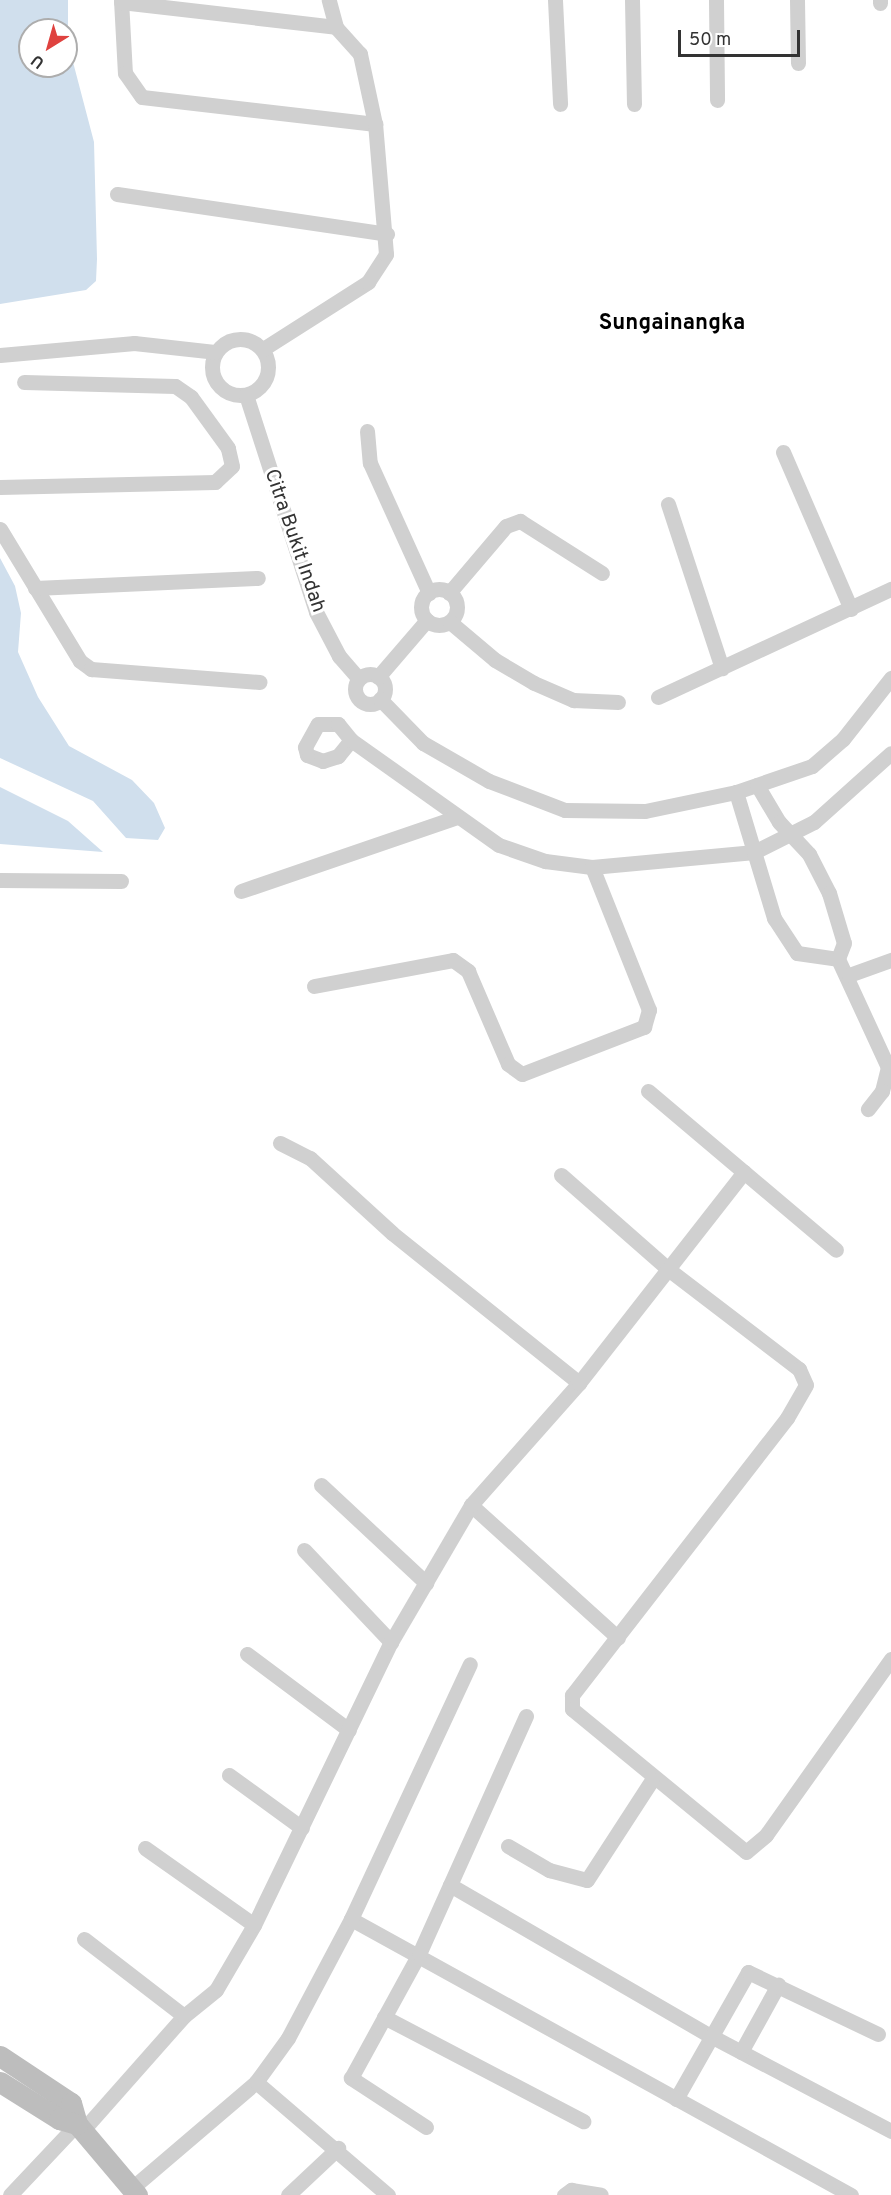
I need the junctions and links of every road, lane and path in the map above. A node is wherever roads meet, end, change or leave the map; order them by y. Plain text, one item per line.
1 (329, 0) edge
2 (555, 0) edge
3 (632, 0) edge
4 (716, 0) edge
5 (797, 0) edge
6 (121, 1) edge
7 (336, 27) junction
8 (798, 63) dead end
9 (717, 100) dead end
10 (560, 104) dead end
11 (634, 104) dead end
12 (375, 124) junction
13 (117, 194) dead end
14 (387, 234) junction
15 (263, 349) junction
16 (215, 352) junction
17 (0, 355) edge
18 (24, 382) dead end
19 (246, 396) junction
20 (367, 431) dead end
21 (783, 452) dead end
22 (0, 487) edge
23 (668, 504) dead end
24 (0, 529) edge
25 (602, 573) dead end
26 (258, 578) dead end
27 (35, 588) junction
28 (891, 589) edge
29 (429, 593) junction
30 (449, 593) junction
31 (851, 609) junction
32 (427, 620) junction
33 (450, 622) junction
34 (722, 668) junction
35 (378, 676) junction
36 (891, 678) edge
37 (359, 679) junction
38 (260, 682) dead end
39 (658, 697) dead end
40 (380, 699) junction
41 (618, 702) dead end
42 (351, 740) dead end
43 (891, 753) edge
44 (757, 785) junction
45 (736, 792) junction
46 (457, 817) junction
47 (791, 836) junction
48 (754, 852) junction
49 (592, 867) junction
50 (0, 880) edge
51 (121, 881) dead end
52 (241, 891) dead end
53 (838, 959) junction
54 (891, 960) edge
55 (849, 975) junction
56 (314, 986) dead end
57 (648, 1091) dead end
58 (868, 1109) dead end
59 (280, 1143) dead end
60 (744, 1172) junction
61 (561, 1175) dead end
62 (837, 1250) dead end
63 (668, 1269) junction
64 (579, 1383) junction
65 (321, 1485) dead end
66 (471, 1505) junction
67 (304, 1550) dead end
68 (426, 1583) junction
69 (618, 1638) junction
70 (391, 1642) junction
71 (247, 1654) dead end
72 (891, 1659) edge
73 (470, 1664) dead end
74 (526, 1716) dead end
75 (349, 1730) junction
76 (229, 1775) dead end
77 (652, 1780) junction
78 (302, 1828) junction
79 (508, 1846) dead end
80 (145, 1848) dead end
81 (450, 1885) junction
82 (351, 1919) junction
83 (254, 1925) junction
84 (84, 1939) dead end
85 (418, 1954) junction
86 (778, 1985) junction
87 (184, 2016) junction
88 (384, 2018) junction
89 (878, 2034) dead end
90 (711, 2036) junction
91 (741, 2052) junction
92 (0, 2056) edge
93 (0, 2082) edge
94 (256, 2082) junction
95 (676, 2099) junction
96 (583, 2121) dead end
97 (80, 2127) junction
98 (426, 2127) dead end
99 (891, 2132) edge
100 (338, 2148) junction
101 (135, 2191) edge
102 (9, 2195) edge
103 (288, 2195) edge
104 (388, 2195) edge
105 (564, 2195) edge
106 (601, 2195) edge
107 (851, 2195) edge

1 - 7 street
2 - 10 street
3 - 11 street
4 - 9 street
5 - 8 street
6 - 7 street
6 - 12 street
7 - 12 street
12 - 14 street
13 - 14 street
14 - 15 street
15 - 16 street
15 - 19 street
16 - 17 street
16 - 19 street
18 - 22 street
19 - 37 street, Citra Bukit Indah
20 - 29 street
21 - 31 street
23 - 34 street
24 - 27 street
25 - 30 street
26 - 27 street
27 - 38 street
28 - 31 street
29 - 30 street
29 - 32 street
30 - 33 street
31 - 34 street
32 - 33 street
32 - 35 street
33 - 41 street
34 - 39 street
35 - 37 street
35 - 40 street
36 - 44 street, Citra Bukit Indah
37 - 40 street, Citra Bukit Indah
40 - 45 street, Citra Bukit Indah
42 - 46 street
43 - 47 street
44 - 45 street, Citra Bukit Indah
44 - 47 street
45 - 48 street
46 - 49 street
46 - 52 street
47 - 48 street
47 - 53 street
48 - 49 street
48 - 53 street
49 - 56 street
50 - 51 street
53 - 55 street
54 - 55 street
55 - 58 street
57 - 60 street
59 - 64 street
60 - 62 street
60 - 63 street
61 - 63 street
63 - 64 street
63 - 69 street
64 - 66 street
65 - 68 street
66 - 68 street
66 - 69 street
67 - 70 street
68 - 70 street
69 - 77 street
70 - 75 street
71 - 75 street
72 - 77 street
73 - 82 street
74 - 81 street
75 - 78 street
76 - 78 street
77 - 79 street
78 - 83 street
80 - 83 street
81 - 85 street
81 - 90 street
82 - 85 street
82 - 94 street
83 - 87 street
84 - 87 street
85 - 88 street
85 - 95 street
86 - 89 street
86 - 90 street
86 - 91 street
87 - 97 street
88 - 96 street
88 - 98 street
90 - 91 street
90 - 95 street
91 - 99 street
92 - 97 street
93 - 97 street
94 - 100 street
94 - 101 street
95 - 107 street
97 - 101 street
97 - 102 street
100 - 103 street
100 - 104 street
105 - 106 street

